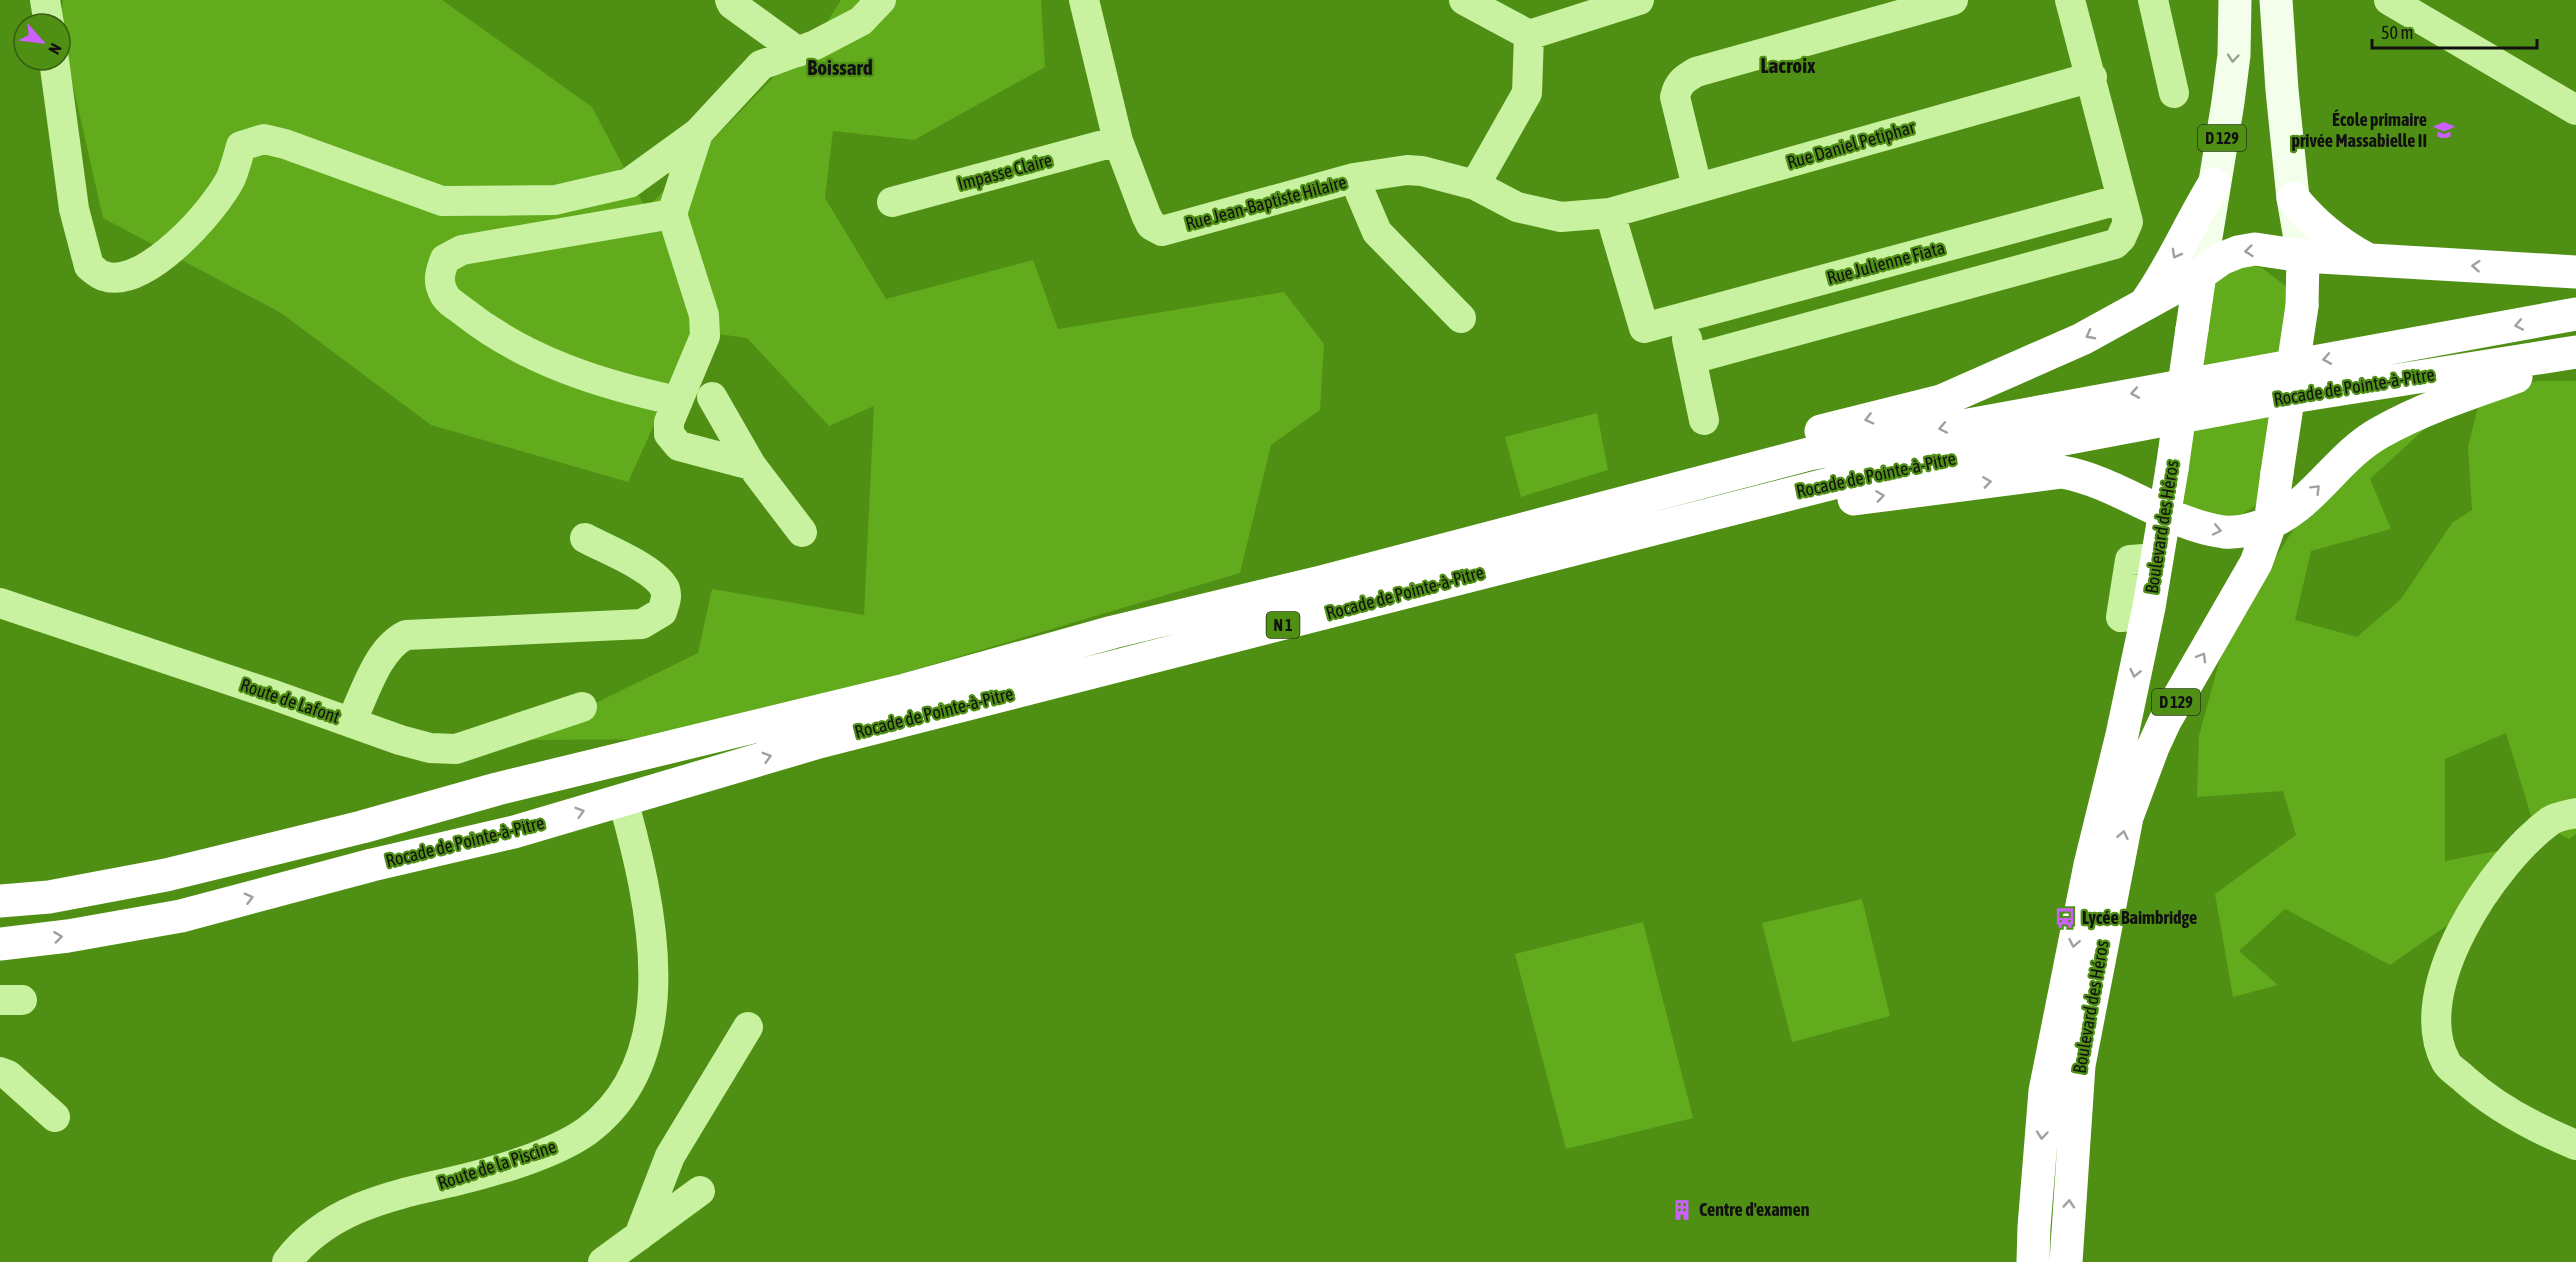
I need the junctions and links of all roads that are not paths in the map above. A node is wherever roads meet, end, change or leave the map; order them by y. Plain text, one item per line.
1 (730, 0) edge
2 (881, 0) edge
3 (1084, 0) edge
4 (1464, 0) edge
5 (1639, 0) edge
6 (1953, 0) edge
7 (2070, 0) edge
8 (2153, 0) edge
9 (2235, 0) edge
10 (2276, 0) edge
11 (2389, 0) edge
12 (1529, 35) junction
13 (798, 52) junction
14 (56, 72) edge
15 (2092, 77) junction
16 (2174, 93) dead end
17 (2576, 110) edge
18 (698, 133) junction
19 (1118, 141) junction
20 (1354, 178) junction
21 (2214, 184) junction
22 (1475, 185) junction
23 (1697, 187) junction
24 (2293, 198) junction
25 (2122, 199) junction
26 (892, 202) dead end
27 (1610, 213) junction
28 (672, 214) junction
29 (2303, 256) junction
30 (2367, 259) junction
31 (2576, 272) edge
32 (2200, 274) junction
33 (2142, 308) junction
34 (2576, 314) edge
35 (1461, 318) dead end
36 (1682, 319) junction
37 (2571, 358) edge
38 (1692, 359) junction
39 (712, 397) dead end
40 (678, 401) junction
41 (1704, 420) dead end
42 (751, 465) junction
43 (1708, 480) junction
44 (1717, 511) junction
45 (2166, 513) junction
46 (2270, 524) junction
47 (802, 532) dead end
48 (585, 538) dead end
49 (0, 603) edge
50 (582, 707) dead end
51 (351, 722) junction
52 (623, 800) junction
53 (2576, 813) edge
54 (0, 901) edge
55 (0, 944) edge
56 (748, 1027) dead end
57 (0, 1072) edge
58 (55, 1118) dead end
59 (2576, 1145) edge
60 (700, 1191) dead end
61 (639, 1236) junction
62 (309, 1248) edge
63 (287, 1262) edge
64 (603, 1262) edge
65 (2033, 1262) edge
66 (2066, 1262) edge

1 - 13 street
2 - 13 street
3 - 19 street, Rue Jean-Baptiste Hilaire
4 - 12 street
5 - 12 street
6 - 23 street
7 - 15 street
8 - 16 street
9 -> 21 main road, Boulevard des Héros / D 129
10 - 24 main road, Boulevard des Héros
11 - 17 street
12 - 22 street
13 - 18 street
14 - 18 street
15 - 23 street, Rue Daniel Petiphar
15 - 25 street
18 - 28 street
19 - 20 street, Rue Jean-Baptiste Hilaire
19 - 26 street, Impasse Claire
20 - 22 street, Rue Jean-Baptiste Hilaire
20 - 35 street
21 - 32 main road, Boulevard des Héros / D 129
21 -> 33 highway
22 - 27 street, Rue Jean-Baptiste Hilaire
23 - 27 street, Rue Daniel Petiphar
24 - 29 main road, Boulevard des Héros
24 - 30 highway
25 - 36 street, Rue Julienne Fiata
25 - 38 street
27 - 36 street, Rue Julienne Fiata
28 - 40 street
28 - 40 street
29 - 30 highway
29 -> 32 highway
29 - 46 highway, Boulevard des Héros / D 129, bridge
31 -> 30 highway
32 - 33 highway
32 - 45 highway, Boulevard des Héros, bridge
33 -> 43 highway
34 -> 43 highway, Rocade de Pointe-à-Pitre / N 1
36 - 38 street
37 - 44 highway, Rocade de Pointe-à-Pitre / N 1
46 -> 37 highway
38 - 41 street
39 - 42 street
40 - 42 street
42 - 47 street
43 - 54 highway, Rocade de Pointe-à-Pitre / N 1
44 -> 45 highway
52 -> 44 highway, Rocade de Pointe-à-Pitre / N 1
45 -> 46 highway
45 -> 65 highway, Boulevard des Héros / D 129
66 -> 46 highway, Boulevard des Héros / D 129
48 - 51 street
49 - 51 street, Route de Lafont
50 - 51 street, Route de Lafont
55 -> 52 highway, Rocade de Pointe-à-Pitre / N 1
52 - 62 street, Route de la Piscine
53 - 59 street
56 - 61 street
57 - 58 street
60 - 61 street
61 - 64 street
62 - 63 street, Route de la Piscine

